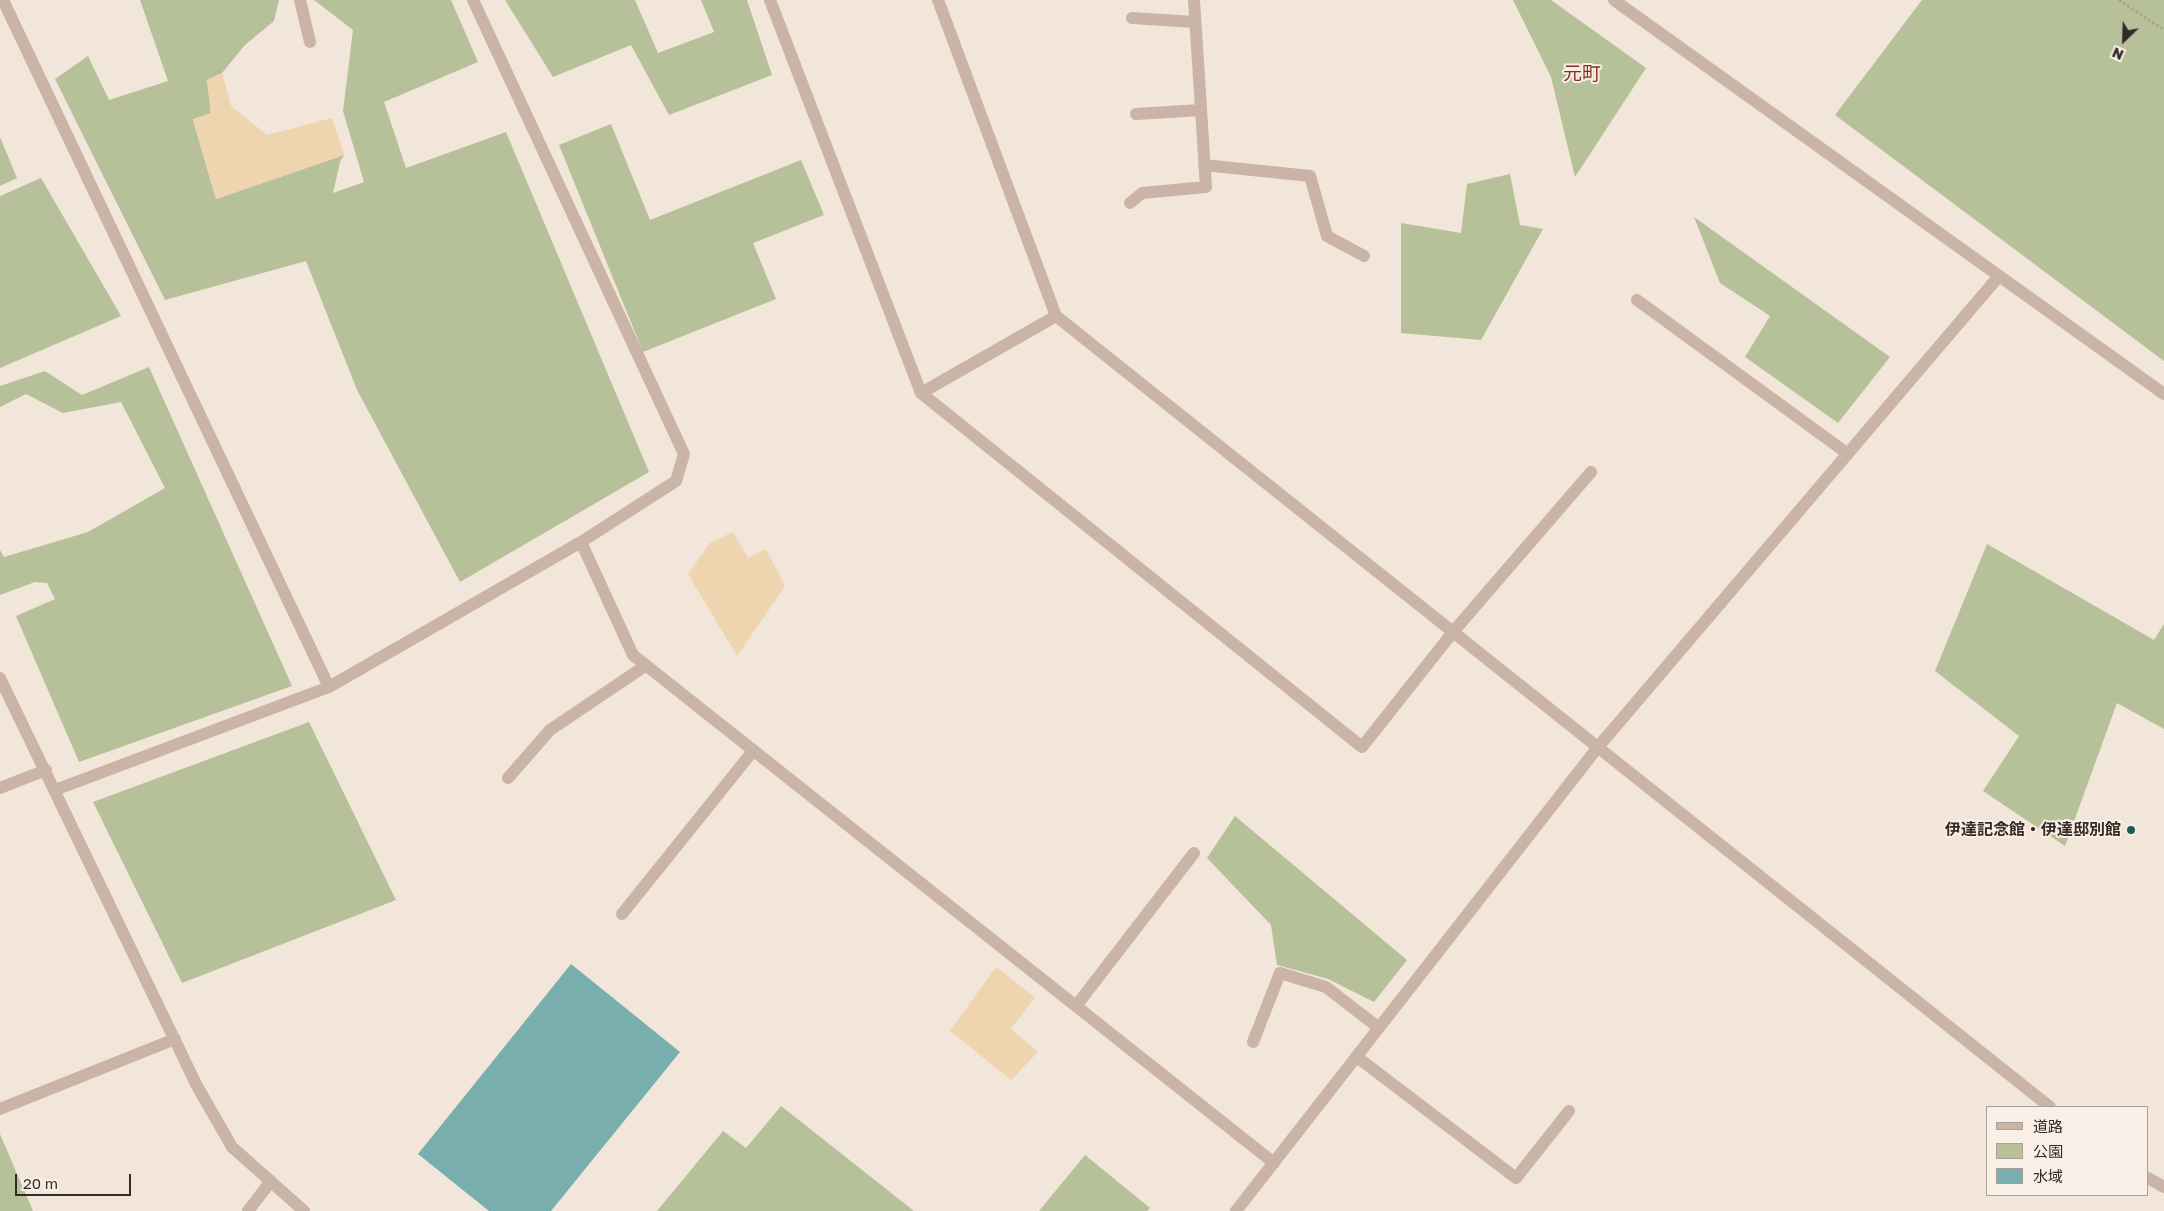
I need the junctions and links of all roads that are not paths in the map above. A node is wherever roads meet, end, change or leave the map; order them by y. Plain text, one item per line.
1 (3, 0) edge
2 (300, 0) edge
3 (473, 0) edge
4 (770, 0) edge
5 (938, 0) edge
6 (1194, 0) edge
7 (1614, 0) edge
8 (1132, 18) dead end
9 (1196, 22) junction
10 (310, 42) dead end
11 (1201, 110) junction
12 (1136, 114) dead end
13 (1204, 166) junction
14 (1130, 203) dead end
15 (1364, 256) dead end
16 (1999, 276) junction
17 (1637, 300) dead end
18 (1056, 316) junction
19 (921, 393) junction
20 (2164, 394) edge
21 (1848, 454) junction
22 (1591, 472) dead end
23 (581, 542) junction
24 (1453, 632) junction
25 (646, 666) junction
26 (0, 678) edge
27 (329, 687) junction
28 (1598, 747) junction
29 (753, 750) junction
30 (46, 770) junction
31 (508, 778) dead end
32 (0, 788) edge
33 (55, 790) junction
34 (1194, 854) dead end
35 (622, 914) dead end
36 (1076, 1006) junction
37 (1379, 1028) junction
38 (175, 1039) junction
39 (1253, 1042) dead end
40 (1357, 1057) junction
41 (2049, 1106) edge
42 (0, 1109) edge
43 (1569, 1111) dead end
44 (1274, 1163) junction
45 (2149, 1179) edge
46 (271, 1182) junction
47 (2164, 1188) edge
48 (248, 1211) edge
49 (304, 1211) edge
50 (1236, 1211) edge

1 - 27 street
2 - 10 street
3 - 23 street
4 - 19 street
5 - 18 street
6 - 9 street
7 - 16 street
8 - 9 street
9 - 11 street
11 - 12 street
11 - 13 street
13 - 14 street
13 - 15 street
16 - 20 street
16 - 21 street
17 - 21 street
18 - 19 street
18 - 24 street
19 - 24 street
21 - 28 street
22 - 24 street
23 - 25 street
23 - 27 street
24 - 28 street
25 - 29 street
25 - 31 street
26 - 30 street
27 - 33 street
28 - 37 street
28 - 41 street
29 - 35 street
29 - 36 street
30 - 32 street
30 - 33 street
33 - 38 street
34 - 36 street
36 - 44 street
37 - 39 street
37 - 40 street
38 - 42 street
38 - 46 street
40 - 43 street
40 - 44 street
44 - 50 street
45 - 47 street
46 - 48 street
46 - 49 street

